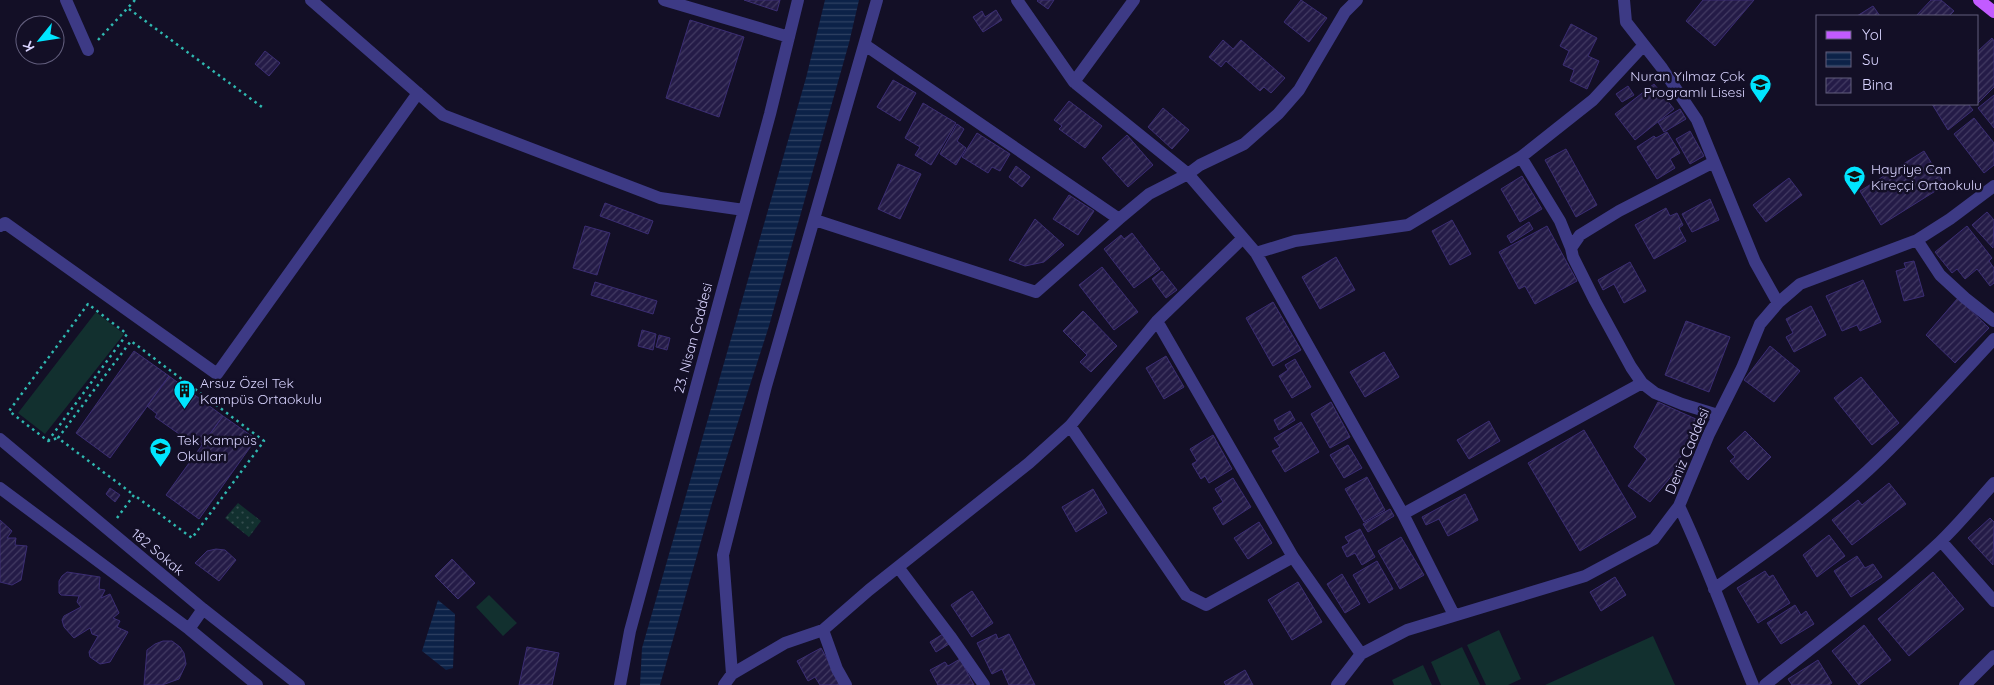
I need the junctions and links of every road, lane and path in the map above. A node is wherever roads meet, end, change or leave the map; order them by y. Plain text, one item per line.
1 (66, 0) edge
2 (135, 0) edge
3 (311, 0) edge
4 (664, 0) edge
5 (798, 0) edge
6 (877, 0) edge
7 (1017, 0) edge
8 (1134, 0) edge
9 (1357, 0) edge
10 (1624, 0) edge
11 (1979, 0) edge
12 (129, 9) junction
13 (1994, 12) edge
14 (788, 38) junction
15 (865, 45) junction
16 (1643, 46) junction
17 (88, 50) joint
18 (1074, 82) junction
19 (418, 93) junction
20 (262, 107) dead end
21 (1521, 157) junction
22 (1714, 162) junction
23 (1188, 174) junction
24 (1994, 186) edge
25 (744, 210) junction
26 (1118, 219) junction
27 (814, 220) junction
28 (0, 226) edge
29 (1243, 238) junction
30 (1916, 240) junction
31 (1571, 248) junction
32 (1256, 253) junction
33 (1778, 303) junction
34 (1157, 321) junction
35 (1994, 321) edge
36 (1994, 339) edge
37 (1642, 383) junction
38 (1718, 415) junction
39 (1070, 426) junction
40 (58, 438) junction
41 (0, 439) edge
42 (48, 440) junction
43 (1994, 483) edge
44 (0, 488) edge
45 (134, 495) junction
46 (1680, 506) junction
47 (1403, 514) junction
48 (108, 529) junction
49 (1942, 541) junction
50 (1293, 557) junction
51 (898, 567) junction
52 (1714, 589) junction
53 (1994, 601) edge
54 (204, 609) junction
55 (1454, 615) junction
56 (189, 629) junction
57 (822, 630) junction
58 (1361, 654) junction
59 (1994, 656) edge
60 (732, 674) junction
61 (257, 685) edge
62 (300, 685) edge
63 (620, 685) edge
64 (724, 685) edge
65 (846, 685) edge
66 (984, 685) edge
67 (1337, 685) edge
68 (1753, 685) edge
69 (1765, 685) edge
70 (1965, 685) edge

1 - 17 street
2 - 12 path
3 - 19 street
4 - 14 street
5 - 14 street, 23. Nisan Caddesi
6 - 15 street
7 - 18 street
8 - 18 street
9 - 23 street
10 - 16 street
11 - 13 main road
12 - 17 path
12 - 20 path
14 - 25 street, 23. Nisan Caddesi
15 - 26 street
15 - 27 street
16 - 21 street
16 - 22 street
18 - 23 street
19 - 25 street
19 - 28 street
21 - 31 street
21 - 32 street
22 - 31 street
22 - 33 street
23 - 26 street
23 - 29 street
24 - 30 street, Deniz Caddesi
25 - 63 street, 23. Nisan Caddesi
26 - 27 street
27 - 60 street
29 - 32 street
29 - 34 street
30 - 33 street, Deniz Caddesi
30 - 35 street
31 - 37 street
32 - 47 street
33 - 38 street, Deniz Caddesi
34 - 39 street
34 - 50 street
36 - 52 street
37 - 38 street
37 - 47 street
38 - 46 street, Deniz Caddesi
39 - 50 street
39 - 51 street
40 - 42 path
40 - 45 path
40 - 45 path
41 - 48 street, 182 Sokak
42 - 42 path
43 - 49 street
44 - 56 street
45 - 48 path
46 - 52 street
46 - 55 street, Deniz Caddesi
47 - 55 street
48 - 54 street, 182 Sokak
49 - 53 street
49 - 69 street
50 - 58 street
51 - 57 street
51 - 66 street
52 - 68 street
54 - 56 street
54 - 62 street, 182 Sokak
55 - 58 street, Deniz Caddesi
56 - 61 street
57 - 60 street
57 - 65 street
58 - 67 street, Deniz Caddesi
59 - 70 street
60 - 64 street

